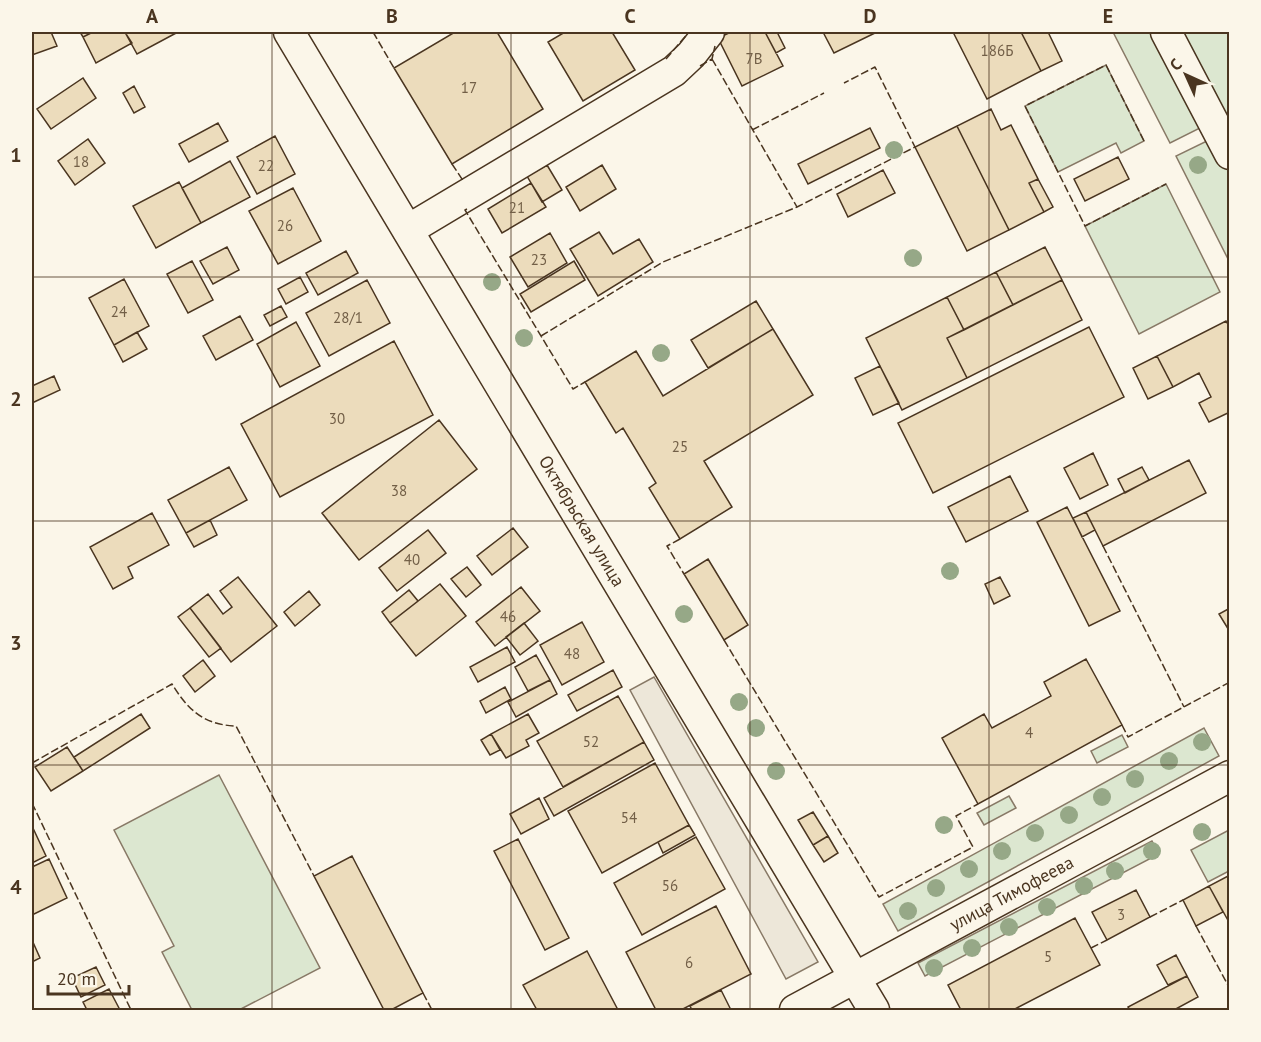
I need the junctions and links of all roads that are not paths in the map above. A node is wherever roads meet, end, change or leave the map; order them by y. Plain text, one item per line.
1 (289, 32) edge
2 (709, 32) edge
3 (1166, 32) edge
4 (1230, 154) edge
5 (408, 230) junction
6 (1230, 776) edge
7 (856, 978) junction
8 (795, 1011) edge
9 (874, 1011) edge

1 - 5 street, Октябрьская улица
2 - 5 street
3 - 4 street
5 - 7 street, Октябрьская улица
6 - 7 street, улица Тимофеева
7 - 8 street, улица Тимофеева
7 - 9 street, Октябрьская улица

